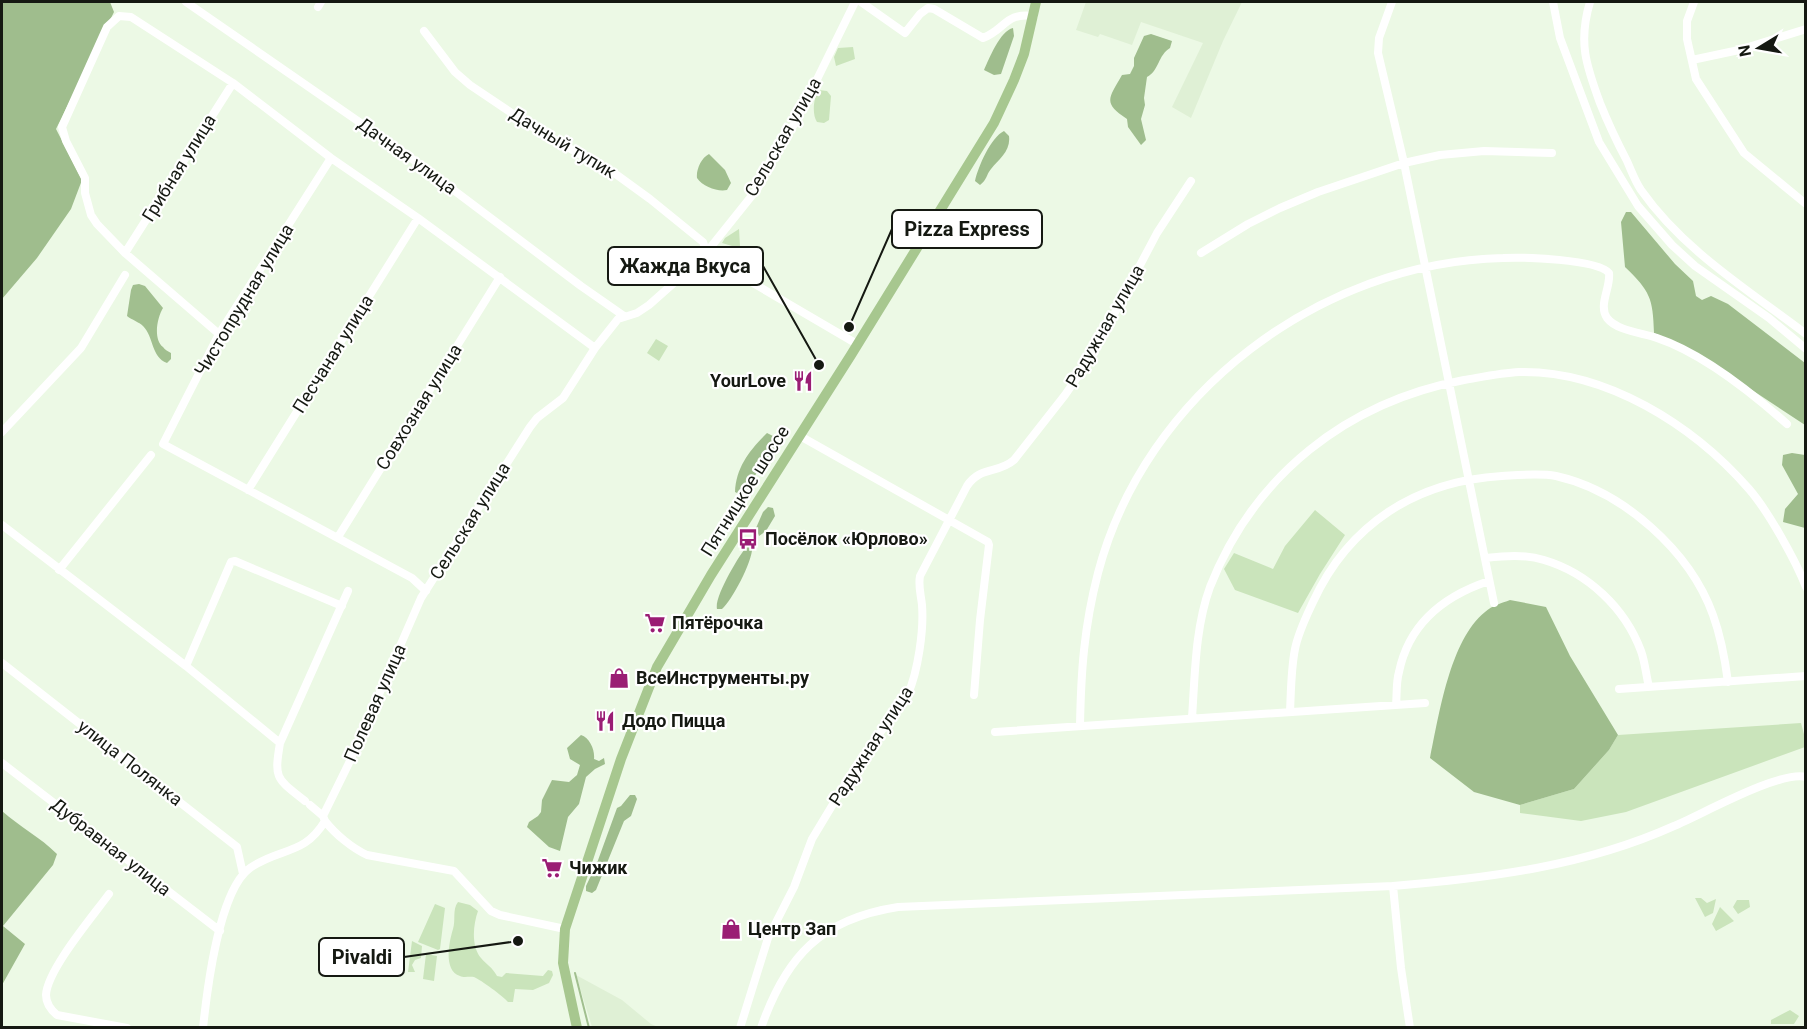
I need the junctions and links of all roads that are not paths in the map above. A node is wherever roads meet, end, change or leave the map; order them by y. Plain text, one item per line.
1 (186, 2) edge
2 (855, 2) edge
3 (861, 2) edge
4 (1036, 2) edge
5 (1392, 2) edge
6 (1554, 2) edge
7 (1590, 2) edge
8 (1694, 2) edge
9 (1034, 16) junction
10 (1806, 29) edge
11 (424, 31) dead end
12 (1692, 60) junction
13 (233, 83) junction
14 (1552, 153) dead end
15 (331, 158) junction
16 (1404, 163) junction
17 (1191, 181) dead end
18 (1806, 204) edge
19 (418, 218) junction
20 (125, 253) junction
21 (1201, 253) dead end
22 (704, 255) junction
23 (1424, 267) junction
24 (125, 275) dead end
25 (500, 278) junction
26 (624, 316) junction
27 (219, 333) junction
28 (1806, 334) edge
29 (857, 344) junction
30 (594, 348) junction
31 (1806, 349) edge
32 (1448, 383) junction
33 (1786, 424) dead end
34 (2, 432) edge
35 (800, 436) junction
36 (151, 455) dead end
37 (1468, 479) junction
38 (248, 490) junction
39 (950, 519) junction
40 (2, 525) edge
41 (338, 537) junction
42 (1485, 558) junction
43 (59, 570) junction
44 (1489, 581) junction
45 (1806, 587) edge
46 (348, 591) dead end
47 (426, 591) junction
48 (1494, 603) dead end
49 (342, 606) junction
50 (2, 663) edge
51 (186, 666) junction
52 (1806, 676) edge
53 (1728, 682) junction
54 (1649, 687) junction
55 (1619, 688) dead end
56 (974, 695) dead end
57 (1425, 703) dead end
58 (1396, 705) junction
59 (1290, 712) junction
60 (1192, 718) junction
61 (1080, 726) junction
62 (995, 732) dead end
63 (280, 743) junction
64 (2, 763) edge
65 (1806, 777) edge
66 (324, 818) junction
67 (243, 874) junction
68 (1393, 886) junction
69 (109, 894) dead end
70 (565, 929) junction
71 (220, 931) junction
72 (127, 1028) edge
73 (203, 1028) edge
74 (577, 1028) edge
75 (740, 1028) edge
76 (761, 1028) edge
77 (1410, 1028) edge

1 - 26 street, Дачная улица
2 - 22 street, Сельская улица
3 - 9 street
4 - 9 main road, Пятницкое шоссе
5 - 16 street
6 - 31 street
7 - 28 street
8 - 12 street
9 - 29 main road, Пятницкое шоссе
10 - 12 street
11 - 22 street, Дачный тупик
12 - 18 street
13 - 15 street
13 - 20 street, Грибная улица
13 - 20 street
14 - 16 street
15 - 19 street
15 - 27 street, Чистопрудная улица
16 - 21 street
16 - 23 street
17 - 39 street, Радужная улица
19 - 25 street
19 - 38 street, Песчаная улица
20 - 27 street
22 - 26 street, Сельская улица
22 - 29 street
23 - 32 street
23 - 33 street
23 - 61 street
24 - 34 street
25 - 30 street
25 - 41 street, Совхозная улица
26 - 30 street, Сельская улица
27 - 38 street, Чистопрудная улица
29 - 35 main road, Пятницкое шоссе
30 - 47 street, Сельская улица
32 - 37 street
32 - 45 street
32 - 60 street
35 - 39 street
35 - 70 main road, Пятницкое шоссе
36 - 43 street
37 - 42 street
37 - 53 street
37 - 59 street
38 - 41 street
39 - 56 street
39 - 75 street, Радужная улица
40 - 43 street
41 - 47 street
42 - 44 street
42 - 54 street
43 - 51 street
44 - 48 street
44 - 58 street
46 - 49 street
47 - 66 street, Полевая улица
49 - 51 street
49 - 63 street
50 - 67 street, улица Полянка
51 - 63 street
52 - 53 street
53 - 54 street
54 - 55 street
57 - 58 street
58 - 59 street
59 - 60 street
60 - 61 street
61 - 62 street
63 - 66 street
64 - 71 street, Дубравная улица
65 - 68 street
66 - 67 street
66 - 70 street
67 - 71 street
68 - 76 street
68 - 77 street
69 - 72 street
70 - 74 main road, Пятницкое шоссе
71 - 73 street

